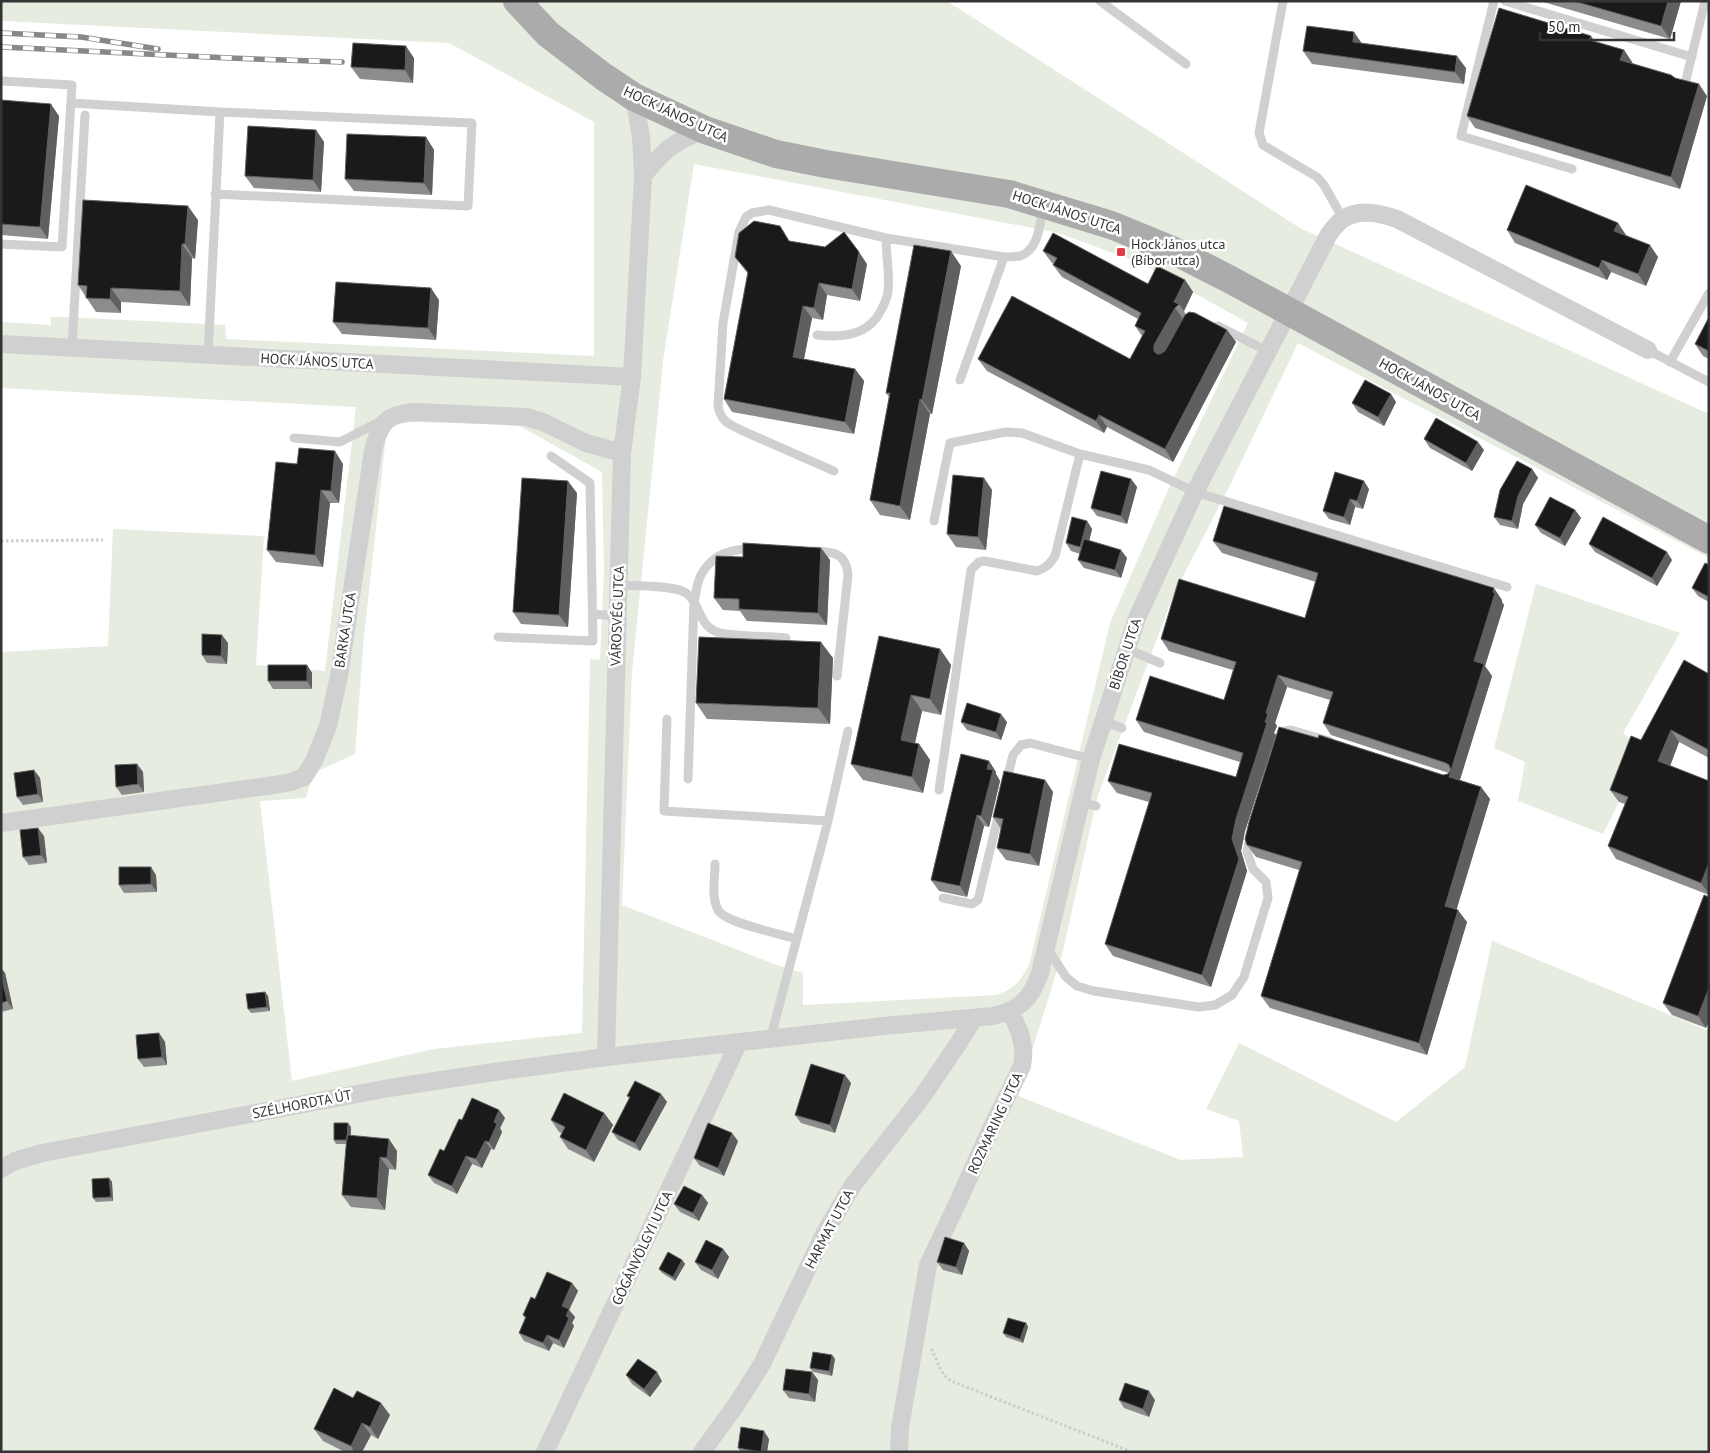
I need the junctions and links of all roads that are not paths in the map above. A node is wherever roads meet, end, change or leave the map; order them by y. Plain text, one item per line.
1 (517, 1) edge
2 (1100, 1) edge
3 (1283, 1) edge
4 (1494, 1) edge
5 (1505, 1) edge
6 (1705, 1) edge
7 (1692, 57) junction
8 (1186, 64) dead end
9 (1, 81) edge
10 (1685, 84) edge
11 (634, 97) junction
12 (71, 103) junction
13 (220, 112) junction
14 (85, 115) dead end
15 (705, 130) junction
16 (1572, 170) dead end
17 (643, 176) junction
18 (215, 194) junction
19 (1044, 204) junction
20 (1343, 219) junction
21 (886, 238) junction
22 (1, 244) edge
23 (1004, 257) junction
24 (1709, 293) edge
25 (1288, 311) junction
26 (1213, 323) edge
27 (817, 335) dead end
28 (1, 344) edge
29 (72, 348) junction
30 (1648, 350) joint
31 (1267, 352) junction
32 (208, 355) junction
33 (1670, 362) junction
34 (632, 377) junction
35 (960, 380) dead end
36 (1709, 382) edge
37 (392, 416) junction
38 (294, 438) dead end
39 (622, 453) junction
40 (1080, 454) junction
41 (551, 456) dead end
42 (834, 471) dead end
43 (1195, 492) junction
44 (934, 521) dead end
45 (1709, 540) edge
46 (764, 549) edge
47 (802, 551) edge
48 (618, 585) junction
49 (1507, 587) dead end
50 (694, 602) junction
51 (593, 614) junction
52 (616, 616) junction
53 (498, 637) dead end
54 (786, 638) dead end
55 (1126, 649) junction
56 (1160, 664) dead end
57 (837, 676) dead end
58 (667, 719) dead end
59 (1103, 721) junction
60 (1122, 728) dead end
61 (848, 731) dead end
62 (1279, 742) edge
63 (1334, 743) edge
64 (1091, 759) junction
65 (688, 779) dead end
66 (939, 790) dead end
67 (1004, 794) edge
68 (1001, 803) edge
69 (828, 821) junction
70 (1, 823) edge
71 (1254, 823) edge
72 (715, 864) dead end
73 (943, 898) dead end
74 (797, 939) junction
75 (1047, 948) junction
76 (1010, 1012) junction
77 (974, 1018) junction
78 (770, 1040) junction
79 (738, 1044) junction
80 (606, 1057) junction
81 (1, 1169) edge
82 (545, 1452) edge
83 (702, 1452) edge
84 (899, 1452) edge

1 - 11 main road, HOCK JÁNOS UTCA
2 - 8 lane
3 - 20 lane
4 - 16 lane
5 - 7 lane
6 - 7 lane
7 - 10 lane
9 - 12 lane
11 - 15 main road, HOCK JÁNOS UTCA
11 - 17 street, VÁROSVÉG UTCA
12 - 13 lane
12 - 22 lane
13 - 18 lane
13 - 18 lane
14 - 29 lane
15 - 17 street
15 - 19 main road, HOCK JÁNOS UTCA
17 - 34 street, VÁROSVÉG UTCA
18 - 32 lane
19 - 23 lane
19 - 25 main road, HOCK JÁNOS UTCA
20 - 25 street, BÍBOR UTCA
20 - 30 street
21 - 23 lane
21 - 27 lane
21 - 42 lane
23 - 35 lane
24 - 33 lane
25 - 31 street, BÍBOR UTCA
25 - 45 main road, HOCK JÁNOS UTCA
26 - 31 lane
28 - 29 street, HOCK JÁNOS UTCA
29 - 32 street, HOCK JÁNOS UTCA
30 - 33 lane
31 - 43 street, BÍBOR UTCA
32 - 34 street, HOCK JÁNOS UTCA
33 - 36 lane
34 - 39 street, VÁROSVÉG UTCA
37 - 38 lane
37 - 39 street
37 - 70 street, BARKA UTCA
39 - 48 street, VÁROSVÉG UTCA
40 - 43 lane
40 - 44 lane
40 - 66 lane
41 - 51 lane
43 - 49 lane
43 - 55 street, BÍBOR UTCA
46 - 50 lane
47 - 57 lane
48 - 50 lane
48 - 52 street, VÁROSVÉG UTCA
50 - 54 lane
50 - 65 lane
51 - 52 lane
51 - 53 lane
52 - 80 street, VÁROSVÉG UTCA
55 - 56 lane
55 - 59 street, BÍBOR UTCA
58 - 69 lane
59 - 60 lane
59 - 64 street, BÍBOR UTCA
61 - 69 lane
62 - 63 lane
64 - 67 lane
64 - 75 street, BÍBOR UTCA
68 - 73 lane
69 - 74 lane
71 - 75 lane
72 - 74 lane
74 - 78 lane
75 - 76 street, BÍBOR UTCA
76 - 77 street
76 - 84 street, ROZMARING UTCA
77 - 78 street
77 - 83 street, HARMAT UTCA
78 - 79 street
79 - 80 street
79 - 82 street, GÓGÁNVÖLGYI UTCA
80 - 81 street, SZÉLHORDTA ÚT

